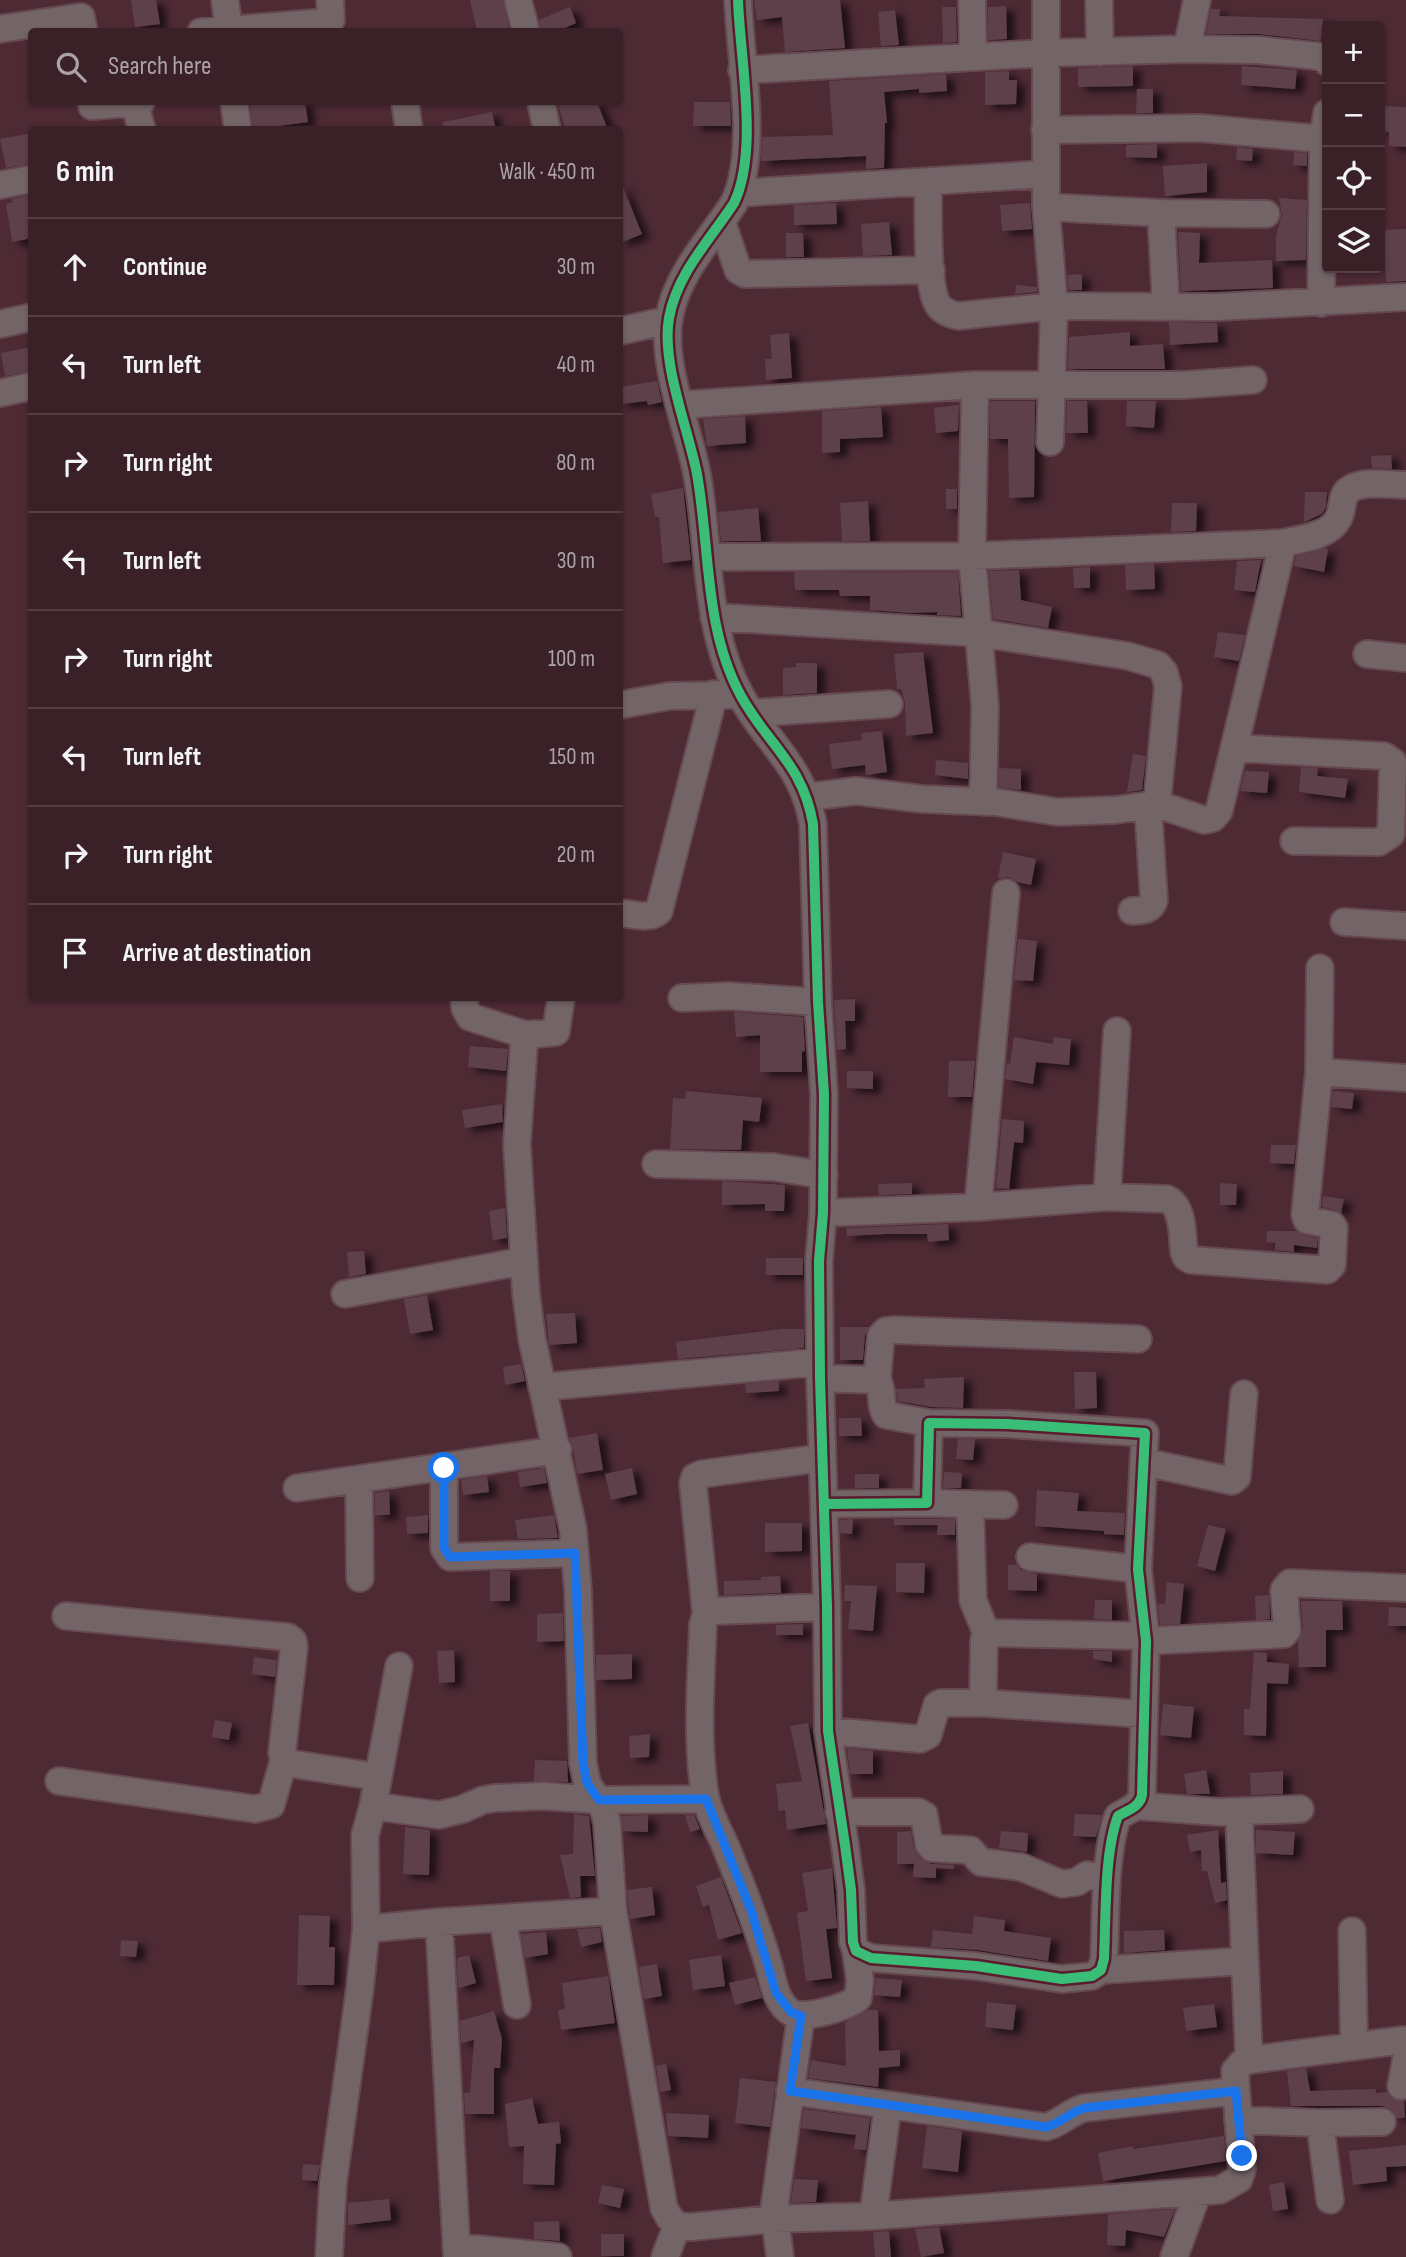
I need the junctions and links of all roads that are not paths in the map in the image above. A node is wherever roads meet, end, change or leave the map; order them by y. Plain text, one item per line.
1 (225, 0) edge
2 (330, 0) edge
3 (518, 0) edge
4 (738, 0) edge
5 (972, 0) edge
6 (1046, 0) edge
7 (1099, 0) edge
8 (1197, 0) edge
9 (84, 28) edge
10 (229, 28) edge
11 (254, 28) edge
12 (525, 28) edge
13 (0, 29) edge
14 (1187, 49) junction
15 (1100, 52) junction
16 (1046, 53) junction
17 (972, 57) junction
18 (1322, 57) edge
19 (742, 69) junction
20 (122, 105) edge
21 (135, 105) edge
22 (234, 105) edge
23 (405, 105) edge
24 (542, 105) edge
25 (93, 112) edge
26 (141, 126) edge
27 (237, 126) edge
28 (408, 126) edge
29 (546, 126) edge
30 (1045, 130) junction
31 (1322, 139) edge
32 (1323, 147) edge
33 (1046, 174) junction
34 (28, 180) edge
35 (928, 182) junction
36 (0, 186) edge
37 (739, 193) junction
38 (1046, 207) junction
39 (1161, 214) junction
40 (1266, 214) dead end
41 (722, 222) junction
42 (931, 270) junction
43 (1406, 296) edge
44 (1321, 303) junction
45 (1054, 306) junction
46 (1166, 306) junction
47 (28, 318) edge
48 (669, 320) junction
49 (0, 324) edge
50 (623, 330) edge
51 (1253, 380) dead end
52 (1052, 384) junction
53 (975, 385) junction
54 (28, 387) edge
55 (0, 393) edge
56 (680, 405) junction
57 (1050, 442) dead end
58 (1406, 485) edge
59 (1283, 543) junction
60 (972, 556) junction
61 (708, 557) junction
62 (714, 617) junction
63 (979, 633) junction
64 (1367, 653) dead end
65 (1406, 658) edge
66 (714, 694) junction
67 (623, 704) edge
68 (747, 704) junction
69 (889, 704) dead end
70 (1234, 748) junction
71 (1400, 788) edge
72 (808, 797) junction
73 (983, 802) junction
74 (1153, 805) junction
75 (1294, 841) dead end
76 (1006, 893) dead end
77 (1132, 911) dead end
78 (623, 913) edge
79 (1344, 922) dead end
80 (1406, 926) edge
81 (1320, 968) dead end
82 (682, 998) dead end
83 (464, 1001) edge
84 (561, 1001) edge
85 (818, 1002) junction
86 (1117, 1031) dead end
87 (526, 1035) junction
88 (1319, 1072) junction
89 (1406, 1078) edge
90 (656, 1164) dead end
91 (824, 1175) junction
92 (1107, 1197) junction
93 (978, 1207) junction
94 (823, 1213) junction
95 (524, 1261) junction
96 (345, 1294) dead end
97 (1138, 1339) dead end
98 (819, 1370) junction
99 (877, 1380) junction
100 (542, 1387) junction
101 (1244, 1394) dead end
102 (929, 1423) junction
103 (558, 1450) junction
104 (822, 1458) junction
105 (1144, 1462) junction
106 (444, 1468) junction
107 (359, 1479) junction
108 (297, 1488) dead end
109 (928, 1503) junction
110 (825, 1504) junction
111 (970, 1504) junction
112 (1004, 1505) dead end
113 (575, 1553) junction
114 (1030, 1557) dead end
115 (1138, 1569) junction
116 (360, 1578) dead end
117 (1406, 1588) edge
118 (827, 1607) junction
119 (706, 1614) junction
120 (66, 1616) dead end
121 (987, 1635) junction
122 (1146, 1639) junction
123 (399, 1666) dead end
124 (984, 1703) junction
125 (1143, 1714) junction
126 (828, 1731) junction
127 (284, 1759) junction
128 (378, 1777) junction
129 (59, 1781) dead end
130 (706, 1799) junction
131 (599, 1800) junction
132 (373, 1806) junction
133 (1137, 1806) junction
134 (1300, 1809) dead end
135 (839, 1812) junction
136 (1240, 1812) junction
137 (1107, 1878) junction
138 (613, 1911) junction
139 (503, 1919) junction
140 (439, 1922) junction
141 (366, 1929) junction
142 (1352, 1931) dead end
143 (856, 1951) junction
144 (1245, 1961) junction
145 (1101, 1970) junction
146 (517, 2005) dead end
147 (801, 2016) junction
148 (1406, 2043) edge
149 (1354, 2046) junction
150 (1249, 2060) junction
151 (790, 2091) junction
152 (1236, 2091) junction
153 (888, 2105) junction
154 (1238, 2120) junction
155 (1382, 2122) dead end
156 (1320, 2123) junction
157 (1198, 2192) junction
158 (1330, 2200) dead end
159 (873, 2216) junction
160 (773, 2219) junction
161 (677, 2225) junction
162 (457, 2252) edge
163 (329, 2257) edge
164 (555, 2257) edge
165 (665, 2257) edge
166 (780, 2257) edge
167 (1174, 2257) edge

1 - 10 street
2 - 11 street
3 - 12 street
4 - 19 street
5 - 17 street
6 - 16 street
7 - 15 street
8 - 14 street
9 - 13 street
14 - 15 street
14 - 18 street
15 - 16 street
16 - 17 street
16 - 30 street
17 - 19 street
19 - 37 street
20 - 25 street
21 - 26 street
22 - 27 street
23 - 28 street
24 - 29 street
30 - 31 street
30 - 33 street
32 - 44 street
33 - 35 street
33 - 38 street
34 - 36 street
35 - 37 street
35 - 42 street
37 - 41 street
38 - 39 street
38 - 45 street
39 - 40 street
39 - 46 street
41 - 42 street
41 - 48 street
42 - 45 street
43 - 44 street
44 - 46 street
45 - 46 street
45 - 52 street
47 - 49 street
48 - 50 street
48 - 56 street
51 - 52 street
52 - 53 street
52 - 57 street
53 - 56 street
53 - 60 street
54 - 55 street
56 - 61 street
58 - 59 street
59 - 60 street
59 - 70 street
60 - 61 street
60 - 63 street
61 - 62 street
62 - 63 street
62 - 68 street
63 - 73 street
63 - 74 street
64 - 65 street
66 - 67 street
66 - 68 street
66 - 78 street
68 - 69 street
68 - 72 street
70 - 71 street
70 - 74 street
71 - 75 street
72 - 73 street
72 - 85 street
73 - 74 street
74 - 77 street
76 - 93 street
79 - 80 street
81 - 88 street
82 - 85 street
83 - 87 street
84 - 87 street
85 - 91 street
86 - 92 street
87 - 95 street
88 - 89 street
88 - 92 street
90 - 91 street
91 - 94 street
92 - 93 street
93 - 94 street
94 - 98 street
95 - 96 street
95 - 100 street
97 - 99 street
98 - 99 street
98 - 100 street
98 - 104 street
99 - 102 street
100 - 103 street
101 - 105 street
102 - 105 street
102 - 109 street
103 - 106 street
103 - 113 street
104 - 110 street
104 - 119 street
105 - 115 street
106 - 107 street
106 - 113 street
107 - 108 street
107 - 116 street
109 - 110 street
109 - 111 street
110 - 118 street
111 - 112 street
111 - 121 street
113 - 131 street
114 - 115 street
115 - 122 street
117 - 122 street
118 - 119 street
118 - 126 street
119 - 130 street
120 - 127 street
121 - 122 street
121 - 124 street
122 - 125 street
123 - 128 street
124 - 125 street
124 - 126 street
125 - 133 street
126 - 135 street
127 - 128 street
127 - 129 street
128 - 132 street
130 - 131 street
130 - 147 street
131 - 132 street
131 - 138 street
132 - 141 street
133 - 136 street
133 - 137 street
134 - 136 street
135 - 137 street
135 - 143 street
136 - 144 street
137 - 145 street
138 - 139 street
138 - 161 street
139 - 140 street
139 - 146 street
140 - 141 street
140 - 162 street
141 - 163 street
142 - 149 street
143 - 145 street
143 - 147 street
144 - 145 street
144 - 150 street
147 - 151 street
148 - 149 street
149 - 150 street
150 - 152 street
151 - 153 street
151 - 160 street
152 - 153 street
152 - 154 street
153 - 159 street
154 - 156 street
154 - 157 street
155 - 156 street
156 - 158 street
157 - 159 street
157 - 167 street
159 - 160 street
160 - 161 street
160 - 166 street
161 - 165 street
162 - 164 street

